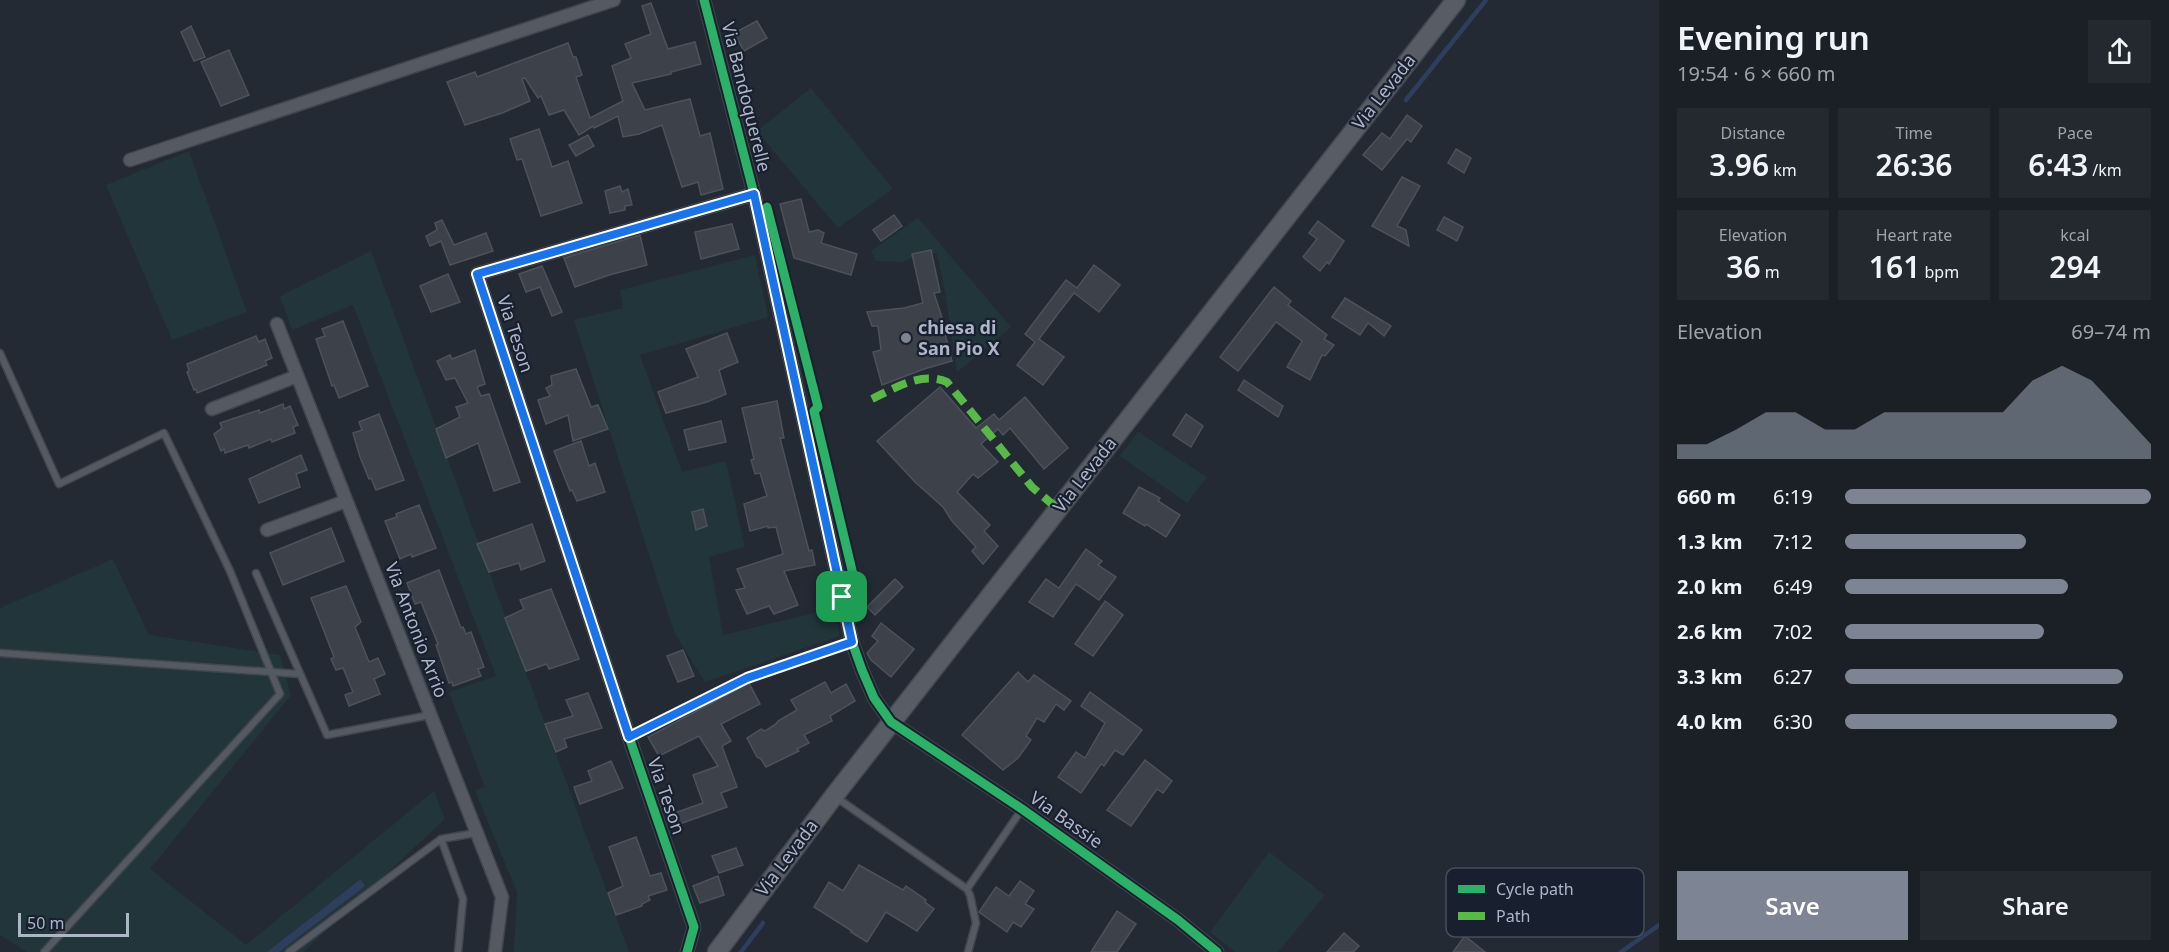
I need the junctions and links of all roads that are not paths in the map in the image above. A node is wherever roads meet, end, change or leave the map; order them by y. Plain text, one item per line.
1 (614, 0) edge
2 (704, 0) edge
3 (1456, 0) edge
4 (130, 160) dead end
5 (754, 194) junction
6 (277, 324) dead end
7 (0, 353) edge
8 (297, 376) junction
9 (212, 410) dead end
10 (346, 501) junction
11 (267, 530) dead end
12 (256, 573) dead end
13 (852, 642) junction
14 (0, 653) edge
15 (272, 673) junction
16 (299, 674) junction
17 (430, 715) junction
18 (891, 722) junction
19 (629, 737) junction
20 (834, 796) junction
21 (1022, 809) junction
22 (477, 833) junction
23 (441, 838) junction
24 (967, 889) junction
25 (44, 952) edge
26 (289, 952) edge
27 (458, 952) edge
28 (495, 952) edge
29 (687, 952) edge
30 (717, 952) edge
31 (968, 952) edge
32 (1217, 952) edge

1 - 4 street
2 - 5 street, Via Bandoquerelle
3 - 18 main road, Via Levada
5 - 13 street, Via Bandoquerelle
5 - 19 street, Via Teson
6 - 8 street, Via Antonio Arrio
7 - 15 lane
8 - 9 street
8 - 10 street, Via Antonio Arrio
10 - 11 street
10 - 17 street, Via Antonio Arrio
12 - 16 lane
13 - 18 street, Via Bandoquerelle
13 - 19 lane
14 - 15 lane
15 - 16 lane
15 - 25 lane
16 - 17 lane
17 - 22 street, Via Antonio Arrio
18 - 20 main road, Via Levada
18 - 21 street, Via Bassie
19 - 29 street, Via Teson
20 - 24 lane
20 - 30 main road, Via Levada
21 - 24 lane
21 - 32 street, Via Bassie
22 - 23 lane
22 - 28 street, Via Antonio Arrio
23 - 26 lane
23 - 27 lane
24 - 31 lane

